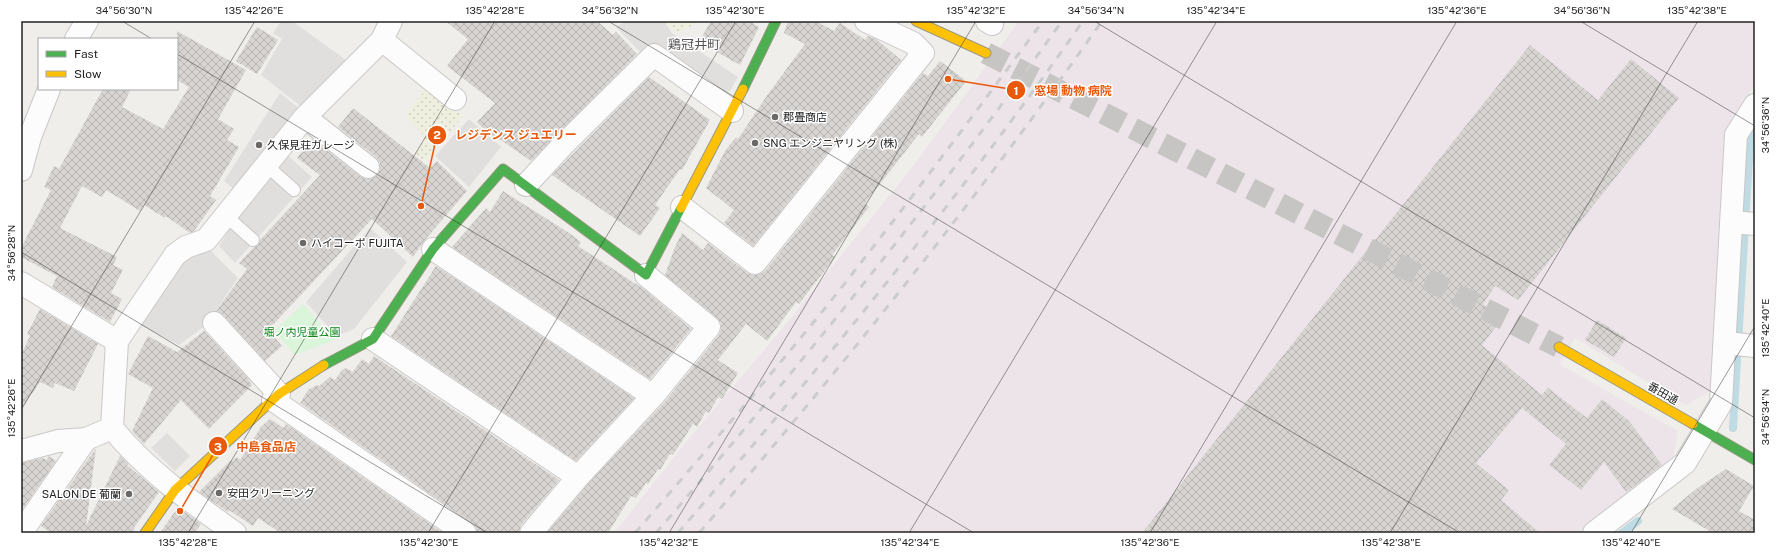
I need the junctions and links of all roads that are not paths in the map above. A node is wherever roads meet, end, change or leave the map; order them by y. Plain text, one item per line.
1 (87, 21) edge
2 (776, 21) edge
3 (866, 21) edge
4 (916, 21) edge
5 (386, 30) edge
6 (77, 38) edge
7 (986, 53) tunnel mouth
8 (48, 90) edge
9 (455, 99) dead end
10 (1755, 105) edge
11 (732, 111) junction
12 (305, 117) junction
13 (26, 134) edge
14 (266, 165) junction
15 (368, 167) dead end
16 (21, 170) edge
17 (526, 185) junction
18 (294, 190) dead end
19 (682, 208) junction
20 (225, 215) junction
21 (1732, 222) junction
22 (1755, 224) edge
23 (253, 240) dead end
24 (433, 250) junction
25 (646, 275) junction
26 (21, 283) edge
27 (214, 323) dead end
28 (373, 338) junction
29 (117, 341) junction
30 (1725, 343) junction
31 (1755, 346) edge
32 (1559, 347) tunnel mouth
33 (652, 396) junction
34 (276, 397) junction
35 (112, 428) junction
36 (1704, 431) junction
37 (86, 439) junction
38 (21, 451) edge
39 (1755, 460) edge
40 (578, 477) junction
41 (175, 490) junction
42 (21, 533) edge
43 (145, 533) edge
44 (235, 533) edge
45 (465, 533) edge
46 (531, 533) edge
47 (1594, 533) edge

1 - 6 street
2 - 11 street
3 - 19 street
4 - 7 street
5 - 9 street
5 - 12 street
8 - 13 street
10 - 21 street
11 - 17 street
11 - 19 street
12 - 14 street
12 - 15 street
13 - 16 street
14 - 18 lane
14 - 20 street
17 - 24 street
17 - 25 street
19 - 25 street
20 - 23 lane
20 - 29 street
21 - 22 street
21 - 30 street
24 - 28 street
24 - 33 street
25 - 33 street
26 - 29 street
27 - 34 street
28 - 34 street
28 - 40 street
29 - 35 street
30 - 31 street
30 - 36 street
32 - 36 street, 番田通
33 - 40 street
34 - 41 street
34 - 45 street
35 - 37 street
35 - 41 street
36 - 39 street, 番田通
36 - 47 street
37 - 38 street
37 - 42 street
40 - 46 street
41 - 43 street
41 - 44 street

